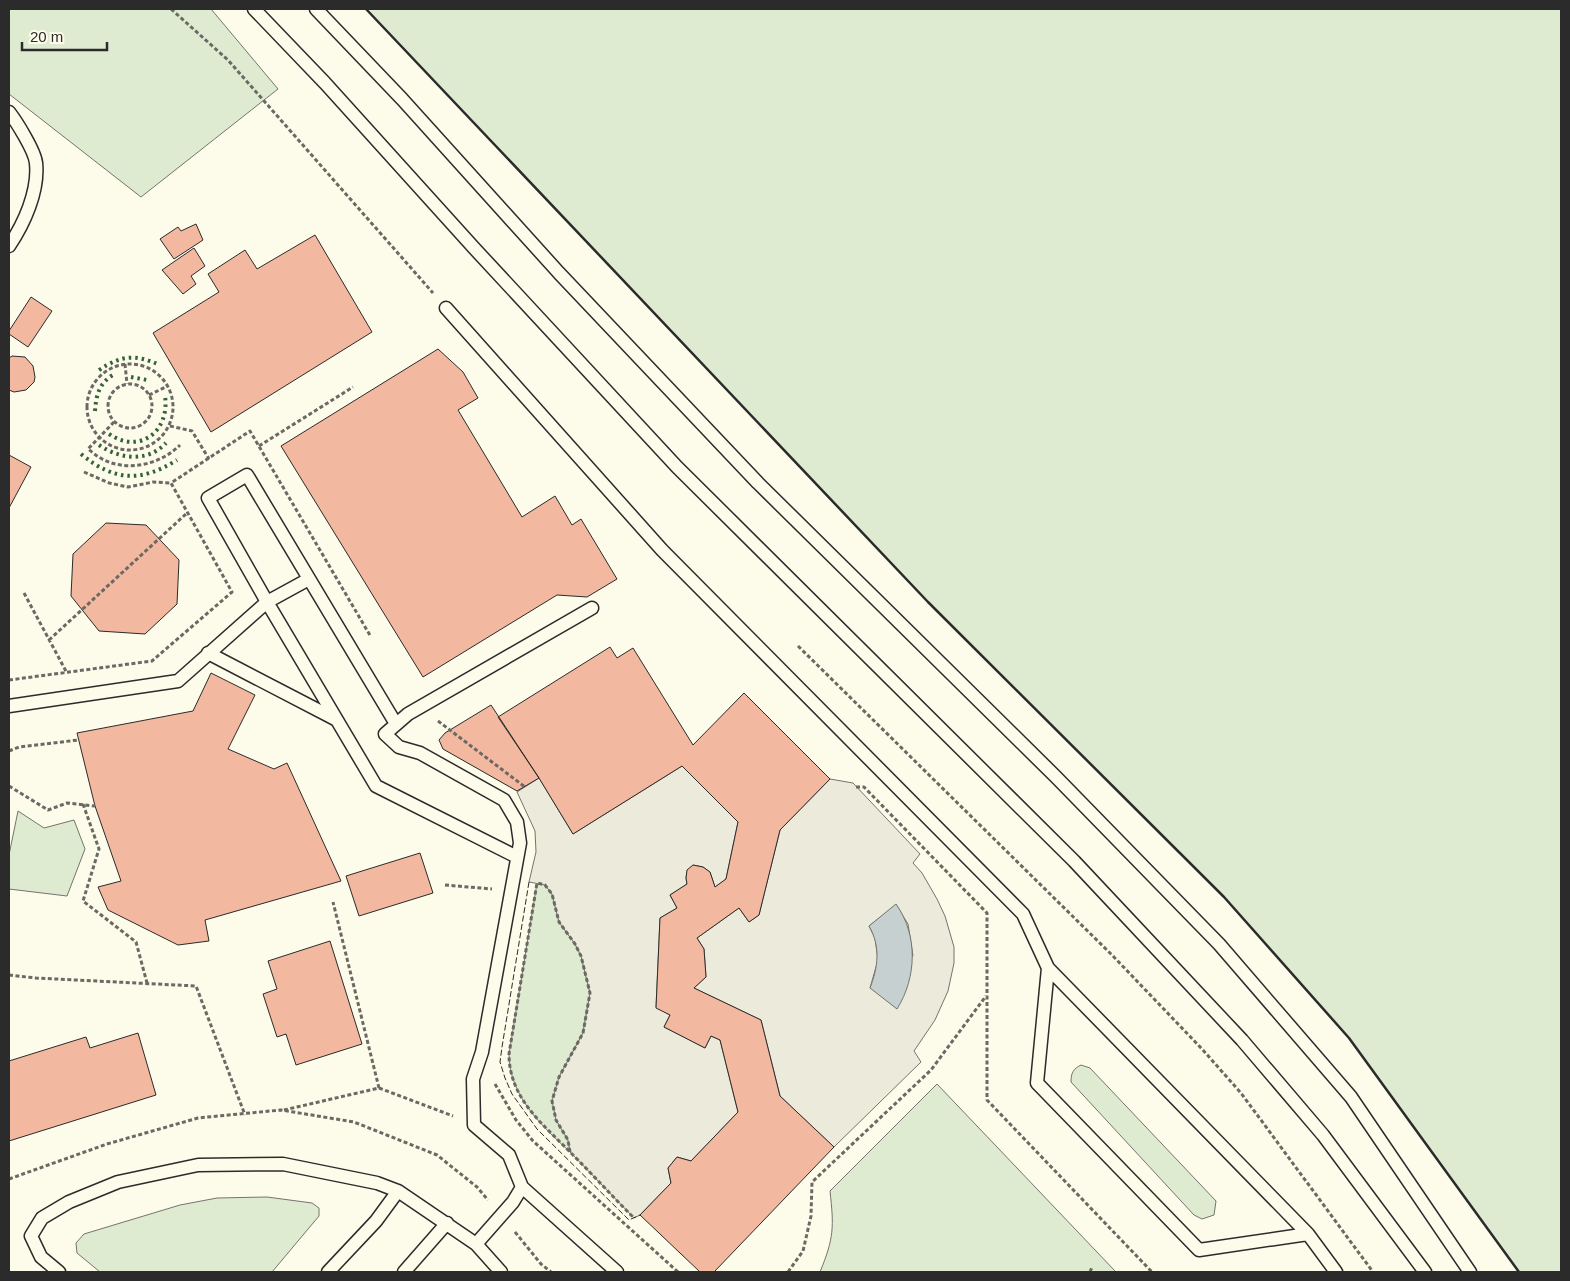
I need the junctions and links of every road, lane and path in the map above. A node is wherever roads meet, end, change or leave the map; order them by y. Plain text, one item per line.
1 (171, 9) edge
2 (254, 9) edge
3 (316, 9) edge
4 (9, 112) edge
5 (9, 246) edge
6 (446, 308) joint
7 (125, 364) junction
8 (127, 384) junction
9 (168, 386) junction
10 (353, 387) dead end
11 (149, 395) junction
12 (114, 422) junction
13 (170, 426) junction
14 (99, 438) junction
15 (180, 445) dead end
16 (259, 446) dead end
17 (209, 459) dead end
18 (84, 472) dead end
19 (171, 483) dead end
20 (188, 513) dead end
21 (309, 579) junction
22 (24, 593) dead end
23 (267, 602) junction
24 (592, 608) dead end
25 (49, 640) junction
26 (798, 646) dead end
27 (208, 654) junction
28 (67, 673) dead end
29 (9, 706) edge
30 (337, 720) junction
31 (396, 724) junction
32 (78, 740) dead end
33 (9, 751) edge
34 (9, 786) edge
35 (856, 787) dead end
36 (83, 804) junction
37 (95, 806) dead end
38 (517, 857) junction
39 (444, 885) dead end
40 (510, 891) junction
41 (333, 902) dead end
42 (1048, 968) junction
43 (9, 975) edge
44 (147, 983) junction
45 (987, 995) junction
46 (482, 1052) junction
47 (379, 1088) junction
48 (281, 1110) dead end
49 (246, 1114) dead end
50 (474, 1125) junction
51 (570, 1152) junction
52 (522, 1188) junction
53 (398, 1191) junction
54 (634, 1218) dead end
55 (447, 1223) junction
56 (1308, 1234) junction
57 (476, 1244) junction
58 (541, 1264) dead end
59 (1092, 1267) dead end
60 (59, 1272) edge
61 (328, 1272) edge
62 (404, 1272) edge
63 (501, 1272) edge
64 (551, 1272) edge
65 (617, 1272) edge
66 (678, 1272) edge
67 (788, 1272) edge
68 (1090, 1272) edge
69 (1152, 1272) edge
70 (1336, 1272) edge
71 (1373, 1272) edge
72 (1425, 1272) edge
73 (1470, 1272) edge

1 - 6 path
2 - 72 lane
3 - 73 lane
4 - 5 lane
6 - 42 lane
7 - 8 path
7 - 9 path
7 - 14 path
8 - 11 path
8 - 12 path
9 - 11 path
9 - 13 path
10 - 16 path
11 - 12 path
12 - 14 path
13 - 14 path
13 - 17 path
14 - 15 path
18 - 19 path
20 - 25 path
21 - 23 lane
21 - 23 lane
21 - 31 lane
22 - 25 path
23 - 27 lane
23 - 30 lane
24 - 31 lane
25 - 28 path
26 - 71 path
27 - 29 lane
27 - 30 lane
30 - 38 lane
31 - 38 lane
32 - 33 path
34 - 36 path
35 - 45 path
36 - 37 path
36 - 44 path
38 - 40 lane
39 - 40 path
40 - 46 lane
41 - 47 path
42 - 56 lane
42 - 56 lane
43 - 44 path
44 - 49 path
45 - 67 path
45 - 69 path
46 - 50 lane
46 - 66 path
47 - 48 path
47 - 50 path
50 - 52 lane
51 - 51 path
51 - 54 path
52 - 57 lane
52 - 65 lane
53 - 55 lane
53 - 60 lane
53 - 61 lane
55 - 57 lane
55 - 62 lane
56 - 70 lane
57 - 63 lane
58 - 64 path
59 - 68 path

